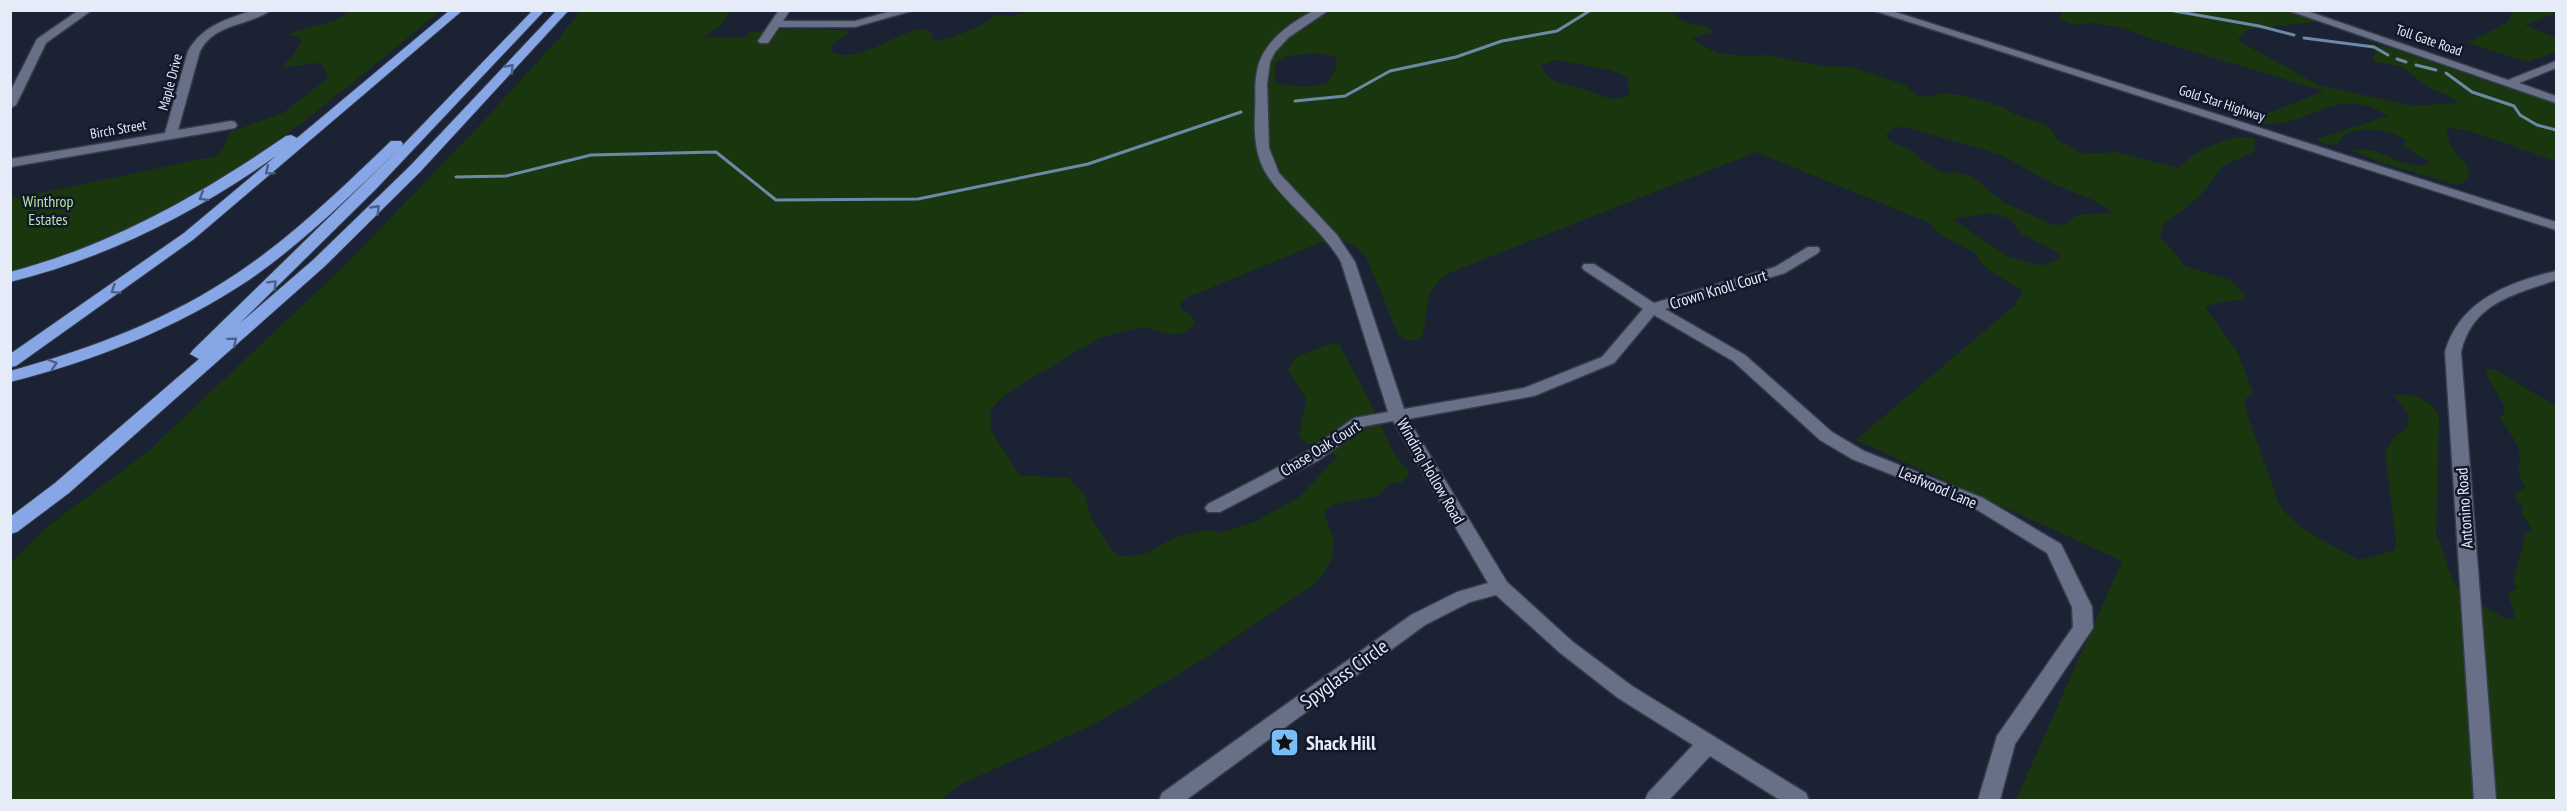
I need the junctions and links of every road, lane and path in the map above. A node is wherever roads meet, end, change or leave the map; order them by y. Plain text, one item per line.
1 (87, 10) edge
2 (266, 10) edge
3 (451, 10) edge
4 (458, 10) edge
5 (531, 10) edge
6 (540, 10) edge
7 (564, 10) edge
8 (785, 10) edge
9 (910, 10) edge
10 (1324, 10) edge
11 (1877, 10) edge
12 (2292, 10) edge
13 (776, 24) junction
14 (764, 41) dead end
15 (2556, 63) edge
16 (2510, 84) junction
17 (2556, 100) edge
18 (10, 105) edge
19 (231, 125) dead end
20 (171, 135) junction
21 (10, 164) edge
22 (2556, 226) edge
23 (1813, 250) dead end
24 (1589, 267) dead end
25 (2556, 274) edge
26 (10, 278) edge
27 (1652, 308) junction
28 (10, 362) edge
29 (10, 377) edge
30 (1398, 416) junction
31 (1214, 508) dead end
32 (10, 519) edge
33 (10, 527) edge
34 (1500, 587) junction
35 (1706, 745) junction
36 (1170, 801) edge
37 (1656, 801) edge
38 (1797, 801) edge
39 (1989, 801) edge
40 (2485, 801) edge

1 - 18 street
2 - 20 street, Maple Drive
3 -> 26 highway
4 -> 28 highway
29 -> 5 highway
32 -> 6 highway
33 -> 7 highway
8 - 13 street
9 - 13 street
10 - 30 street, Winding Hollow Road
11 - 22 street, Gold Star Highway
12 - 16 street, Toll Gate Road
13 - 14 street
15 - 16 street
16 - 17 street, Toll Gate Road
19 - 20 street, Birch Street
20 - 21 street, Birch Street
23 - 27 street, Crown Knoll Court
24 - 27 street, Leafwood Lane
25 - 40 street, Antonino Road
27 - 30 street, Crown Knoll Court
27 - 39 street, Leafwood Lane
30 - 31 street, Chase Oak Court
30 - 34 street, Winding Hollow Road
34 - 35 street, Winding Hollow Road
34 - 36 street, Spyglass Circle
35 - 37 street
35 - 38 street, Winding Hollow Road

